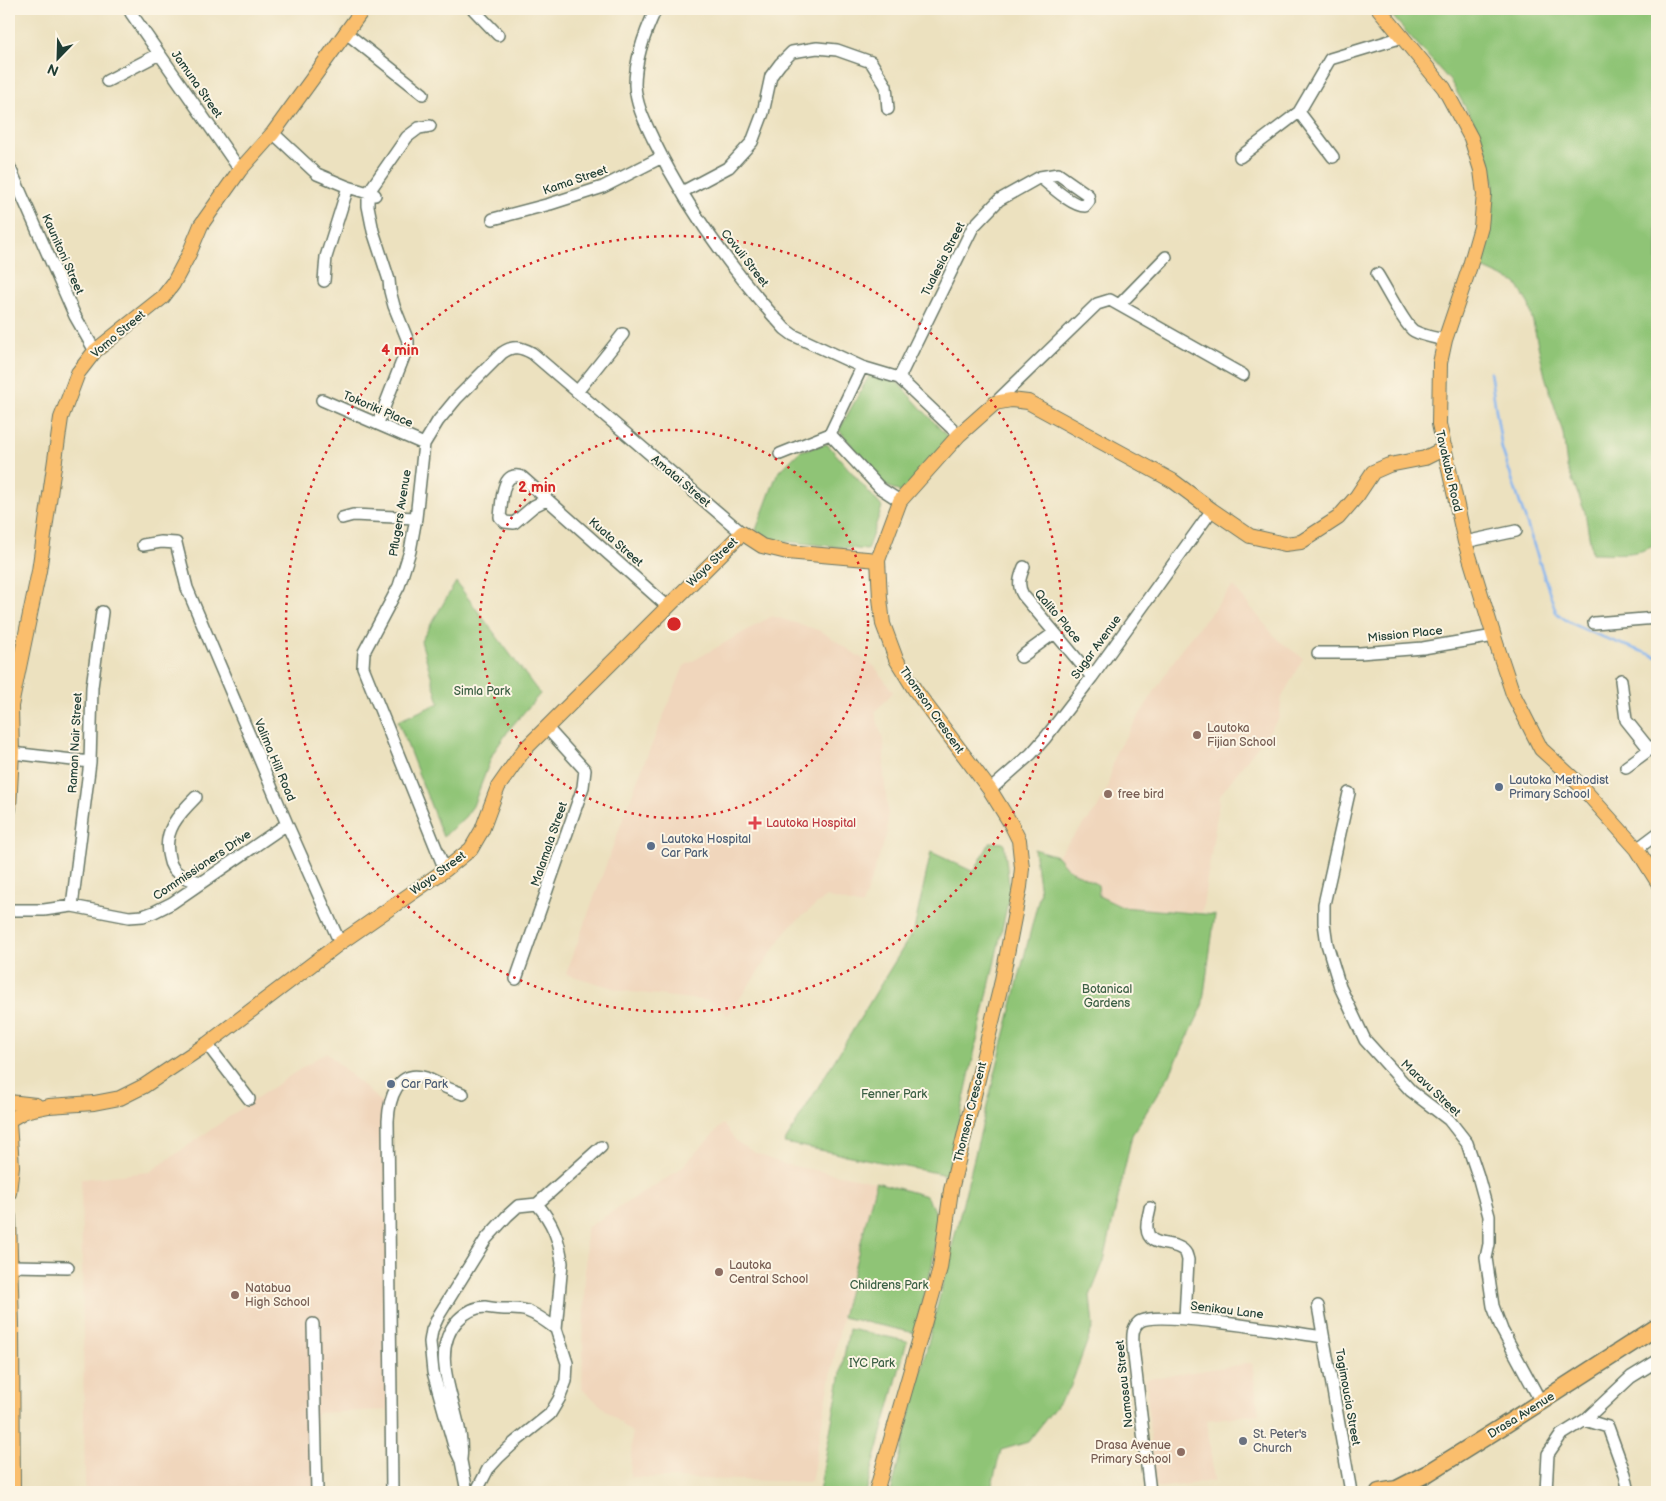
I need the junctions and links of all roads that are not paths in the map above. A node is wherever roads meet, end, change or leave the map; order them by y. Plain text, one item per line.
1 (363, 9) edge
2 (656, 9) edge
3 (1379, 9) edge
4 (479, 11) edge
5 (131, 13) dead end
6 (345, 32) junction
7 (498, 35) dead end
8 (1403, 37) junction
9 (159, 54) junction
10 (107, 81) dead end
11 (423, 94) dead end
12 (888, 109) dead end
13 (1299, 112) junction
14 (430, 126) dead end
15 (273, 133) junction
16 (662, 157) junction
17 (1240, 157) dead end
18 (1333, 157) dead end
19 (9, 168) edge
20 (240, 170) junction
21 (1040, 177) dead end
22 (348, 187) junction
23 (682, 192) junction
24 (372, 194) junction
25 (493, 218) dead end
26 (1166, 257) dead end
27 (1378, 274) dead end
28 (324, 281) dead end
29 (1120, 304) junction
30 (623, 334) dead end
31 (1445, 340) junction
32 (509, 348) joint
33 (95, 351) junction
34 (862, 367) junction
35 (1243, 375) dead end
36 (900, 378) junction
37 (577, 392) junction
38 (322, 400) dead end
39 (995, 402) junction
40 (378, 423) junction
41 (830, 434) junction
42 (959, 435) junction
43 (424, 444) junction
44 (1445, 448) junction
45 (780, 454) dead end
46 (546, 500) junction
47 (900, 501) junction
48 (1212, 510) junction
49 (342, 518) dead end
50 (416, 518) junction
51 (1516, 531) dead end
52 (742, 532) junction
53 (1465, 542) junction
54 (144, 545) dead end
55 (878, 560) junction
56 (1024, 566) dead end
57 (667, 606) junction
58 (102, 612) dead end
59 (1657, 618) edge
60 (1594, 623) dead end
61 (1054, 633) junction
62 (1494, 636) junction
63 (1318, 653) dead end
64 (1021, 657) dead end
65 (1092, 677) junction
66 (1621, 680) dead end
67 (10, 705) edge
68 (547, 728) junction
69 (1653, 747) edge
70 (12, 753) junction
71 (90, 762) junction
72 (1626, 768) dead end
73 (990, 790) junction
74 (1349, 793) dead end
75 (196, 797) dead end
76 (9, 809) edge
77 (287, 824) junction
78 (1657, 834) edge
79 (1637, 849) junction
80 (446, 870) junction
81 (1657, 881) edge
82 (201, 882) junction
83 (72, 906) junction
84 (9, 910) edge
85 (340, 943) junction
86 (516, 979) dead end
87 (207, 1044) junction
88 (463, 1094) dead end
89 (249, 1099) dead end
90 (9, 1102) edge
91 (49, 1106) junction
92 (9, 1126) edge
93 (601, 1147) dead end
94 (9, 1193) edge
95 (537, 1204) junction
96 (1150, 1208) dead end
97 (9, 1217) edge
98 (10, 1266) junction
99 (68, 1266) dead end
100 (1318, 1306) dead end
101 (1186, 1318) junction
102 (10, 1324) edge
103 (313, 1324) dead end
104 (1657, 1327) edge
105 (556, 1329) junction
106 (1132, 1331) joint
107 (1323, 1337) junction
108 (1657, 1361) edge
109 (1541, 1402) junction
110 (1585, 1420) junction
111 (461, 1461) junction
112 (13, 1492) edge
113 (317, 1492) edge
114 (392, 1492) edge
115 (467, 1492) edge
116 (476, 1492) edge
117 (876, 1492) edge
118 (1150, 1492) edge
119 (1351, 1492) edge
120 (1379, 1492) edge
121 (1546, 1492) edge
122 (1629, 1492) edge

1 - 6 main road, Vomo Street
2 - 16 street, Covuli Street
3 - 8 main road, Tavakubu Road
4 - 7 street
5 - 9 street, Jamuna Street
6 - 11 street
6 - 15 main road, Vomo Street
8 - 13 street
8 - 31 main road, Tavakubu Road
9 - 10 street
9 - 20 street, Jamuna Street
12 - 23 street
13 - 17 street
13 - 18 street
14 - 24 street
15 - 20 main road, Vomo Street
15 - 22 street
16 - 23 street, Covuli Street
16 - 25 street, Kama Street
19 - 33 street, Kaunitoni Street
20 - 33 main road, Vomo Street
21 - 36 street, Tualesia Street
22 - 24 street
22 - 28 street
23 - 34 street, Covuli Street
24 - 40 street
26 - 29 street
27 - 31 street
29 - 35 street
29 - 39 street
30 - 37 street
31 - 44 main road, Tavakubu Road
32 - 37 street, Amatai Street
32 - 43 street, Pflugers Avenue
33 - 67 main road, Vomo Street
34 - 36 street, Covuli Street
34 - 41 street
36 - 42 street, Covuli Street
37 - 52 street, Amatai Street
38 - 40 street, Tokoriki Place
39 - 42 main road, Thomson Crescent
39 - 48 main road
40 - 43 street, Tokoriki Place
41 - 45 street
41 - 47 street
42 - 47 main road, Thomson Crescent
43 - 50 street, Pflugers Avenue
44 - 48 main road
44 - 53 main road, Tavakubu Road
46 - 46 street, Kuata Street
46 - 57 street, Kuata Street
47 - 55 main road, Thomson Crescent
48 - 65 street, Sugar Avenue
49 - 50 street
50 - 80 street, Pflugers Avenue
51 - 53 street
52 - 55 main road, Amatai Street
52 - 57 main road, Waya Street
53 - 62 main road, Tavakubu Road
54 - 77 street, Valima Hill Road
55 - 73 main road, Thomson Crescent
56 - 61 street, Qalito Place
57 - 68 main road, Waya Street
58 - 71 street, Raman Nair Street
59 - 60 street
61 - 64 street
61 - 65 street, Qalito Place
62 - 63 street, Mission Place
62 - 79 main road, Tavakubu Road
65 - 73 street, Sugar Avenue
66 - 69 street
67 - 70 main road, Vomo Street
68 - 80 main road, Waya Street
68 - 86 street, Malamala Street
69 - 72 street
70 - 71 street
70 - 76 main road, Vomo Street
71 - 83 street, Raman Nair Street
73 - 117 main road, Thomson Crescent
74 - 109 street, Maravu Street
75 - 82 street
77 - 82 street, Commissioners Drive
77 - 85 street, Valima Hill Road
78 - 79 street
79 - 81 main road, Tavakubu Road
80 - 85 main road, Waya Street
82 - 83 street, Commissioners Drive
83 - 84 street, Commissioners Drive
85 - 87 main road, Waya Street
87 - 89 street
87 - 91 main road, Waya Street
88 - 114 street
90 - 91 main road, Waya Street
91 - 92 main road, Waya Street
92 - 94 main road
93 - 95 street
95 - 105 street
95 - 111 street
96 - 101 street
97 - 98 main road
98 - 99 street
98 - 102 main road
100 - 107 street, Tagimoucia Street
101 - 106 street, Senikau Lane
101 - 107 street, Senikau Lane
102 - 112 main road
103 - 113 street
104 - 109 highway, Drasa Avenue
105 - 111 street
105 - 116 street
106 - 118 street, Namosau Street
107 - 119 street, Tagimoucia Street
108 - 110 street
109 - 120 highway, Drasa Avenue
110 - 121 street
110 - 122 street
111 - 115 street

